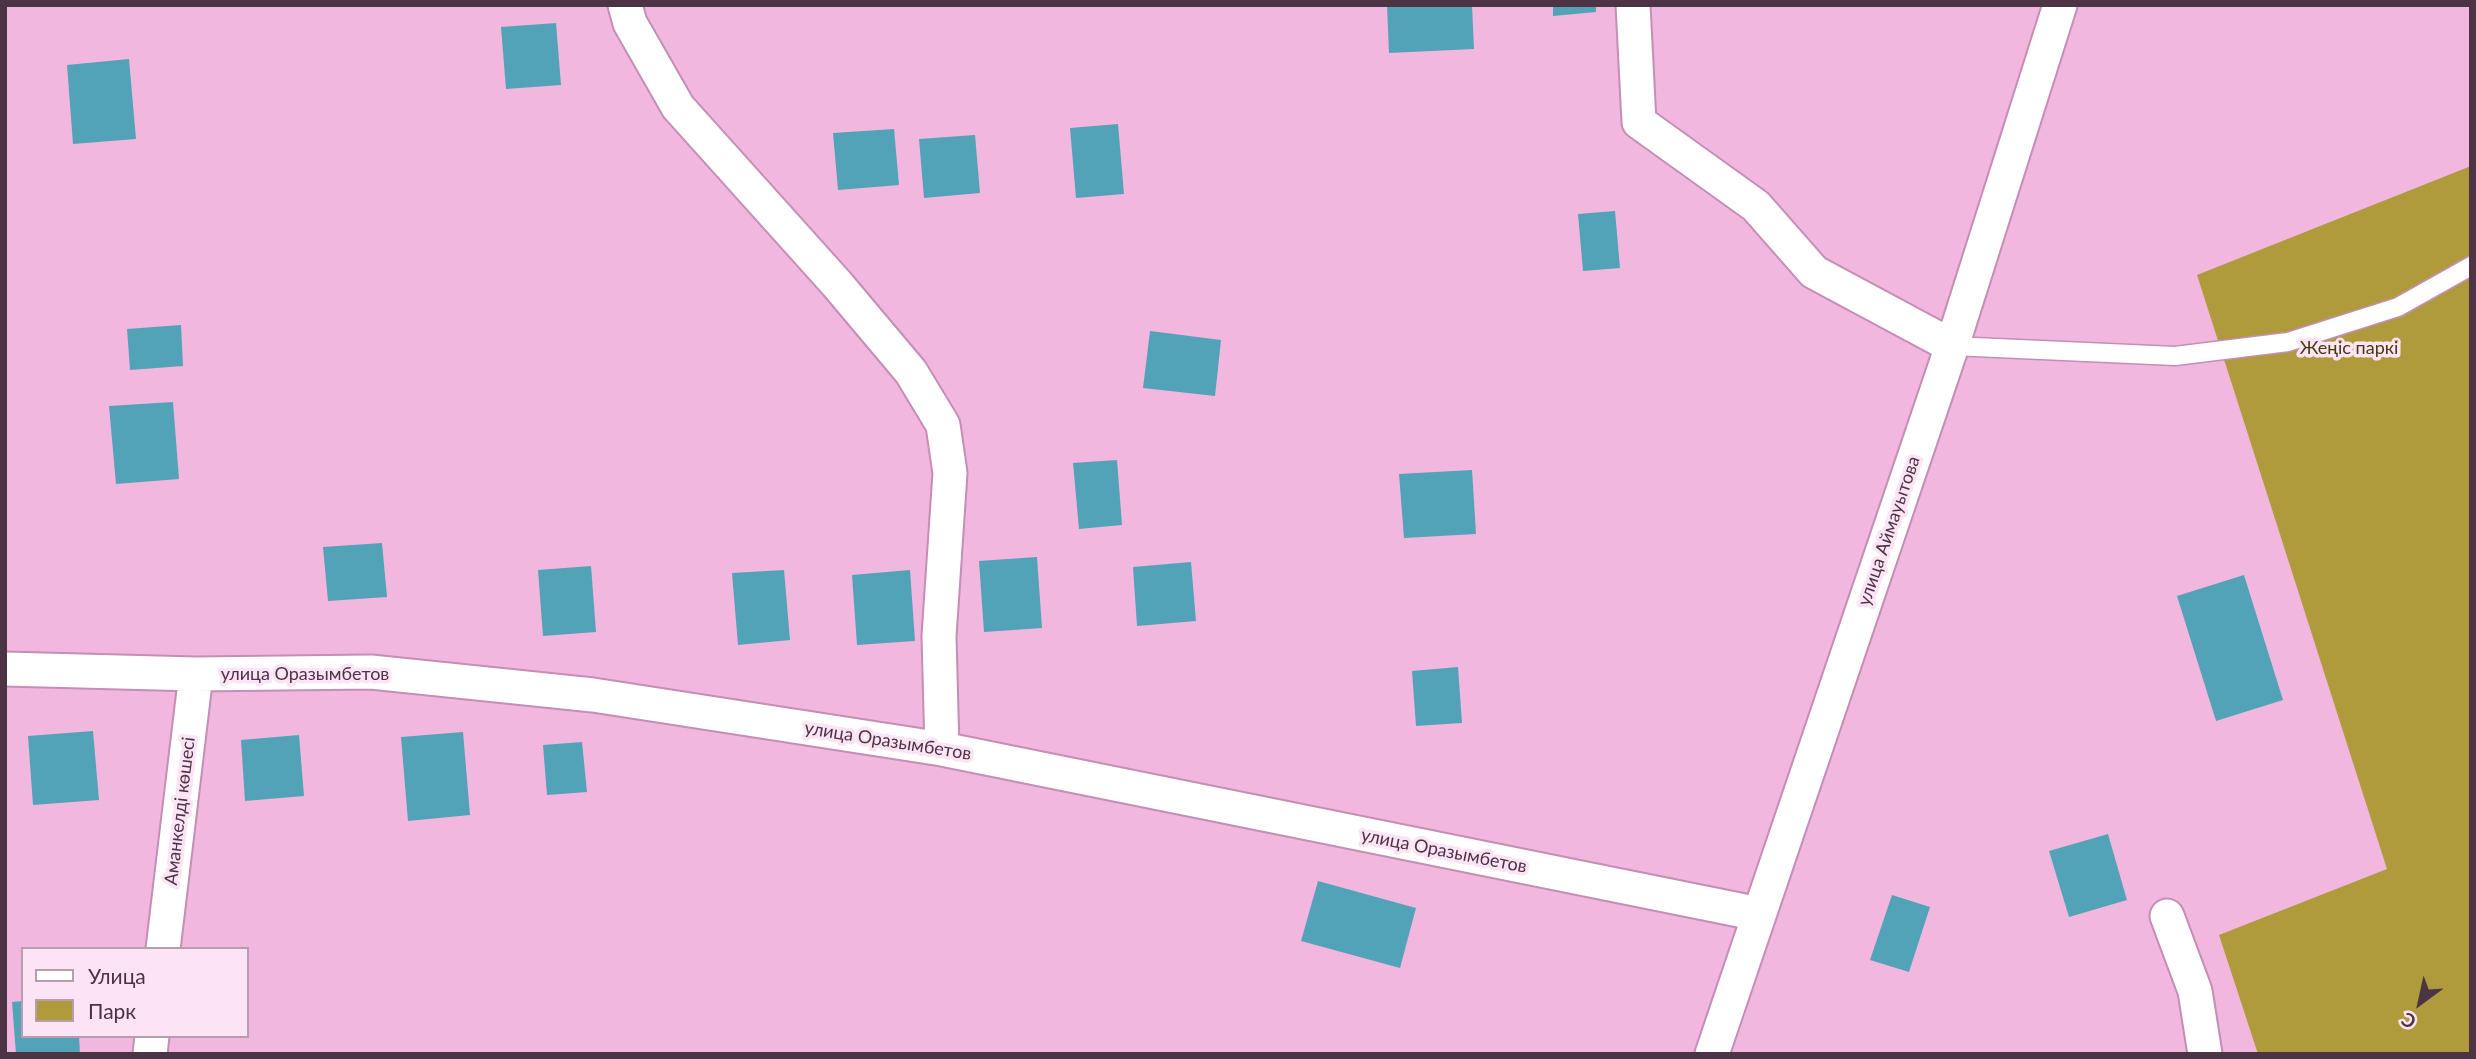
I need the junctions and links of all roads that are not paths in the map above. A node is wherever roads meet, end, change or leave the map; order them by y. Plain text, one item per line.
1 (625, 5) edge
2 (1633, 5) edge
3 (2060, 5) edge
4 (2471, 266) edge
5 (1952, 346) junction
6 (5, 669) edge
7 (196, 674) junction
8 (942, 749) junction
9 (1759, 914) junction
10 (2167, 916) dead end
11 (163, 947) edge
12 (1712, 1054) edge
13 (2205, 1054) edge

1 - 8 street
2 - 5 street
3 - 5 street, улица Аймауытова
4 - 5 lane
5 - 9 street, улица Аймауытова
6 - 7 street, улица Оразымбетов
7 - 8 street, улица Оразымбетов
7 - 11 street, Аманкелді көшесі
8 - 9 street, улица Оразымбетов
9 - 12 street, улица Аймауытова
10 - 13 street

